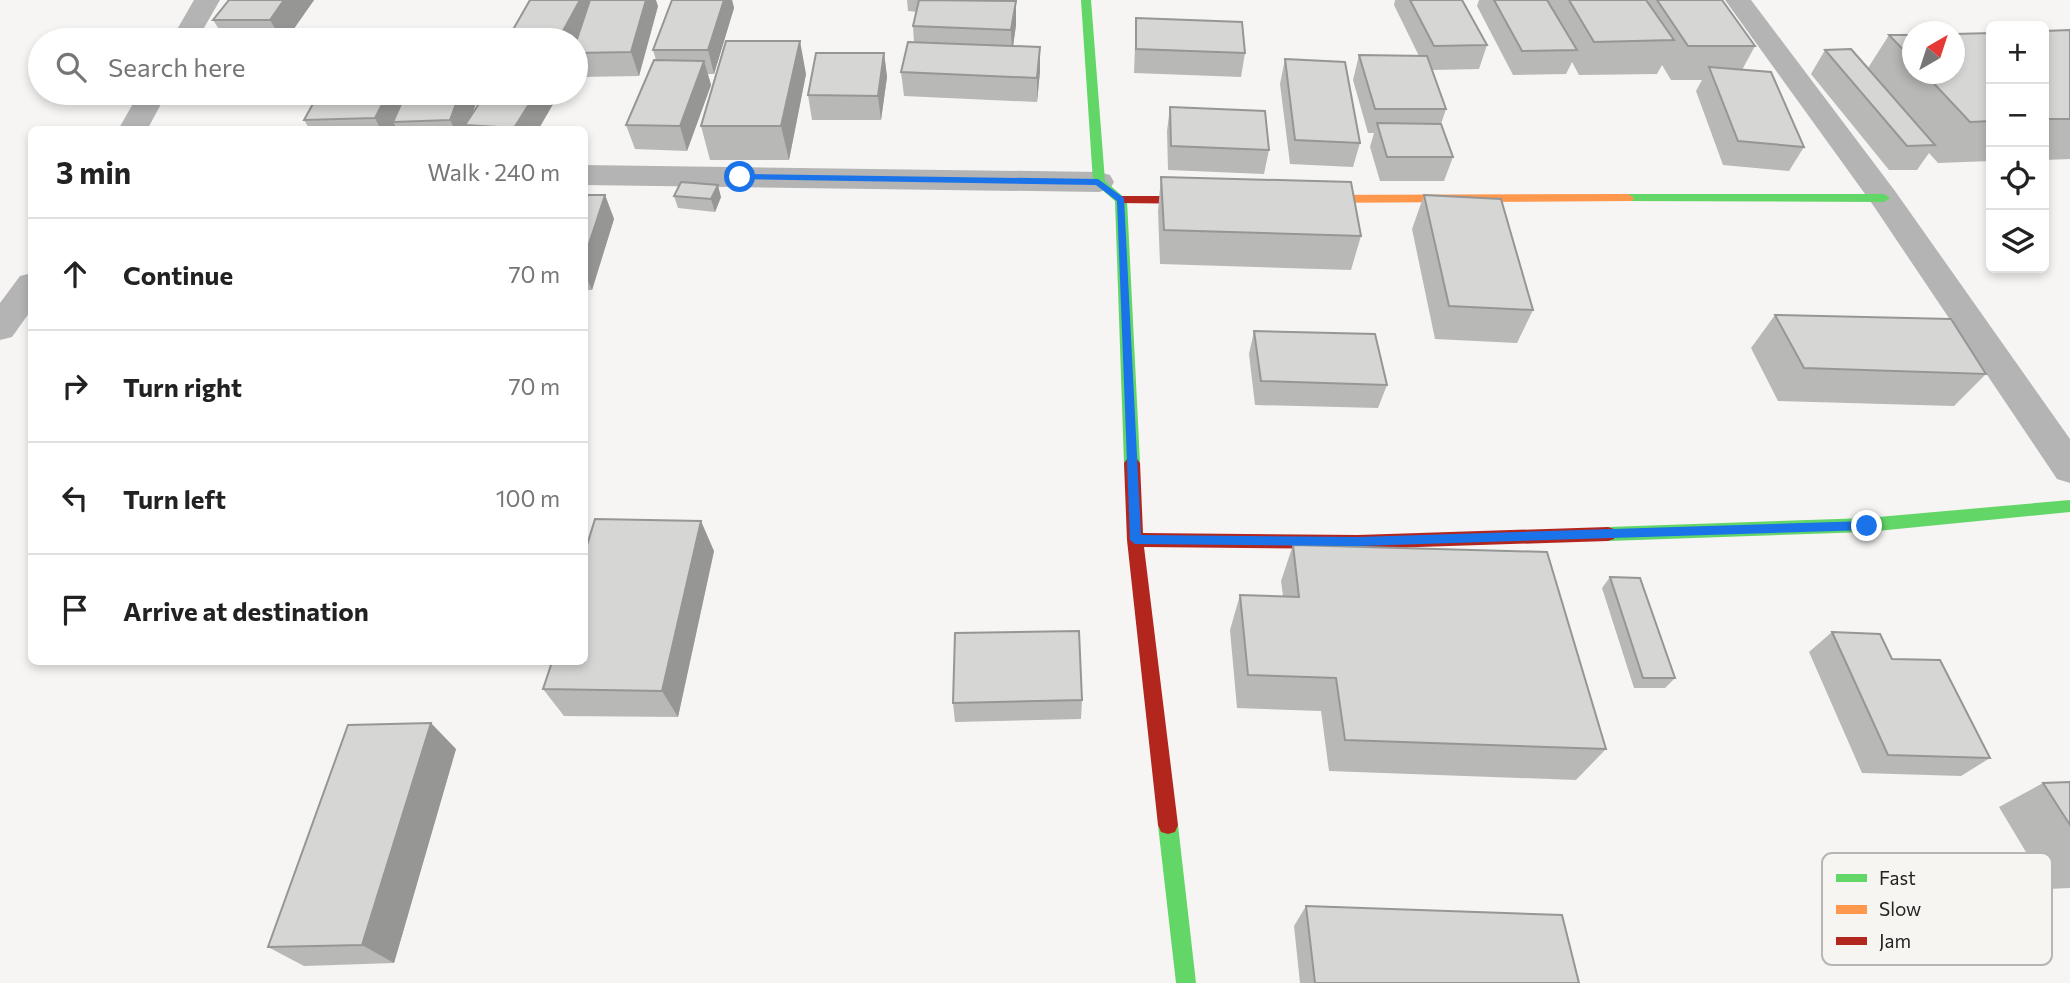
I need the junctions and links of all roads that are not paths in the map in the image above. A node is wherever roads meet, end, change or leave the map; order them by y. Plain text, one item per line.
1 (207, 0) edge
2 (1086, 0) edge
3 (1738, 0) edge
4 (191, 28) edge
5 (146, 105) edge
6 (134, 126) edge
7 (588, 175) edge
8 (1110, 191) junction
9 (1884, 198) junction
10 (1232, 200) edge
11 (1287, 200) edge
12 (28, 290) edge
13 (0, 328) edge
14 (2070, 468) edge
15 (2070, 506) edge
16 (1135, 540) junction
17 (1186, 983) edge

1 - 4 street
2 - 8 street
3 - 9 street
5 - 6 street
7 - 8 street
8 - 10 street
8 - 16 street
9 - 11 street
9 - 14 street
12 - 13 street
15 - 16 street
16 - 17 street

